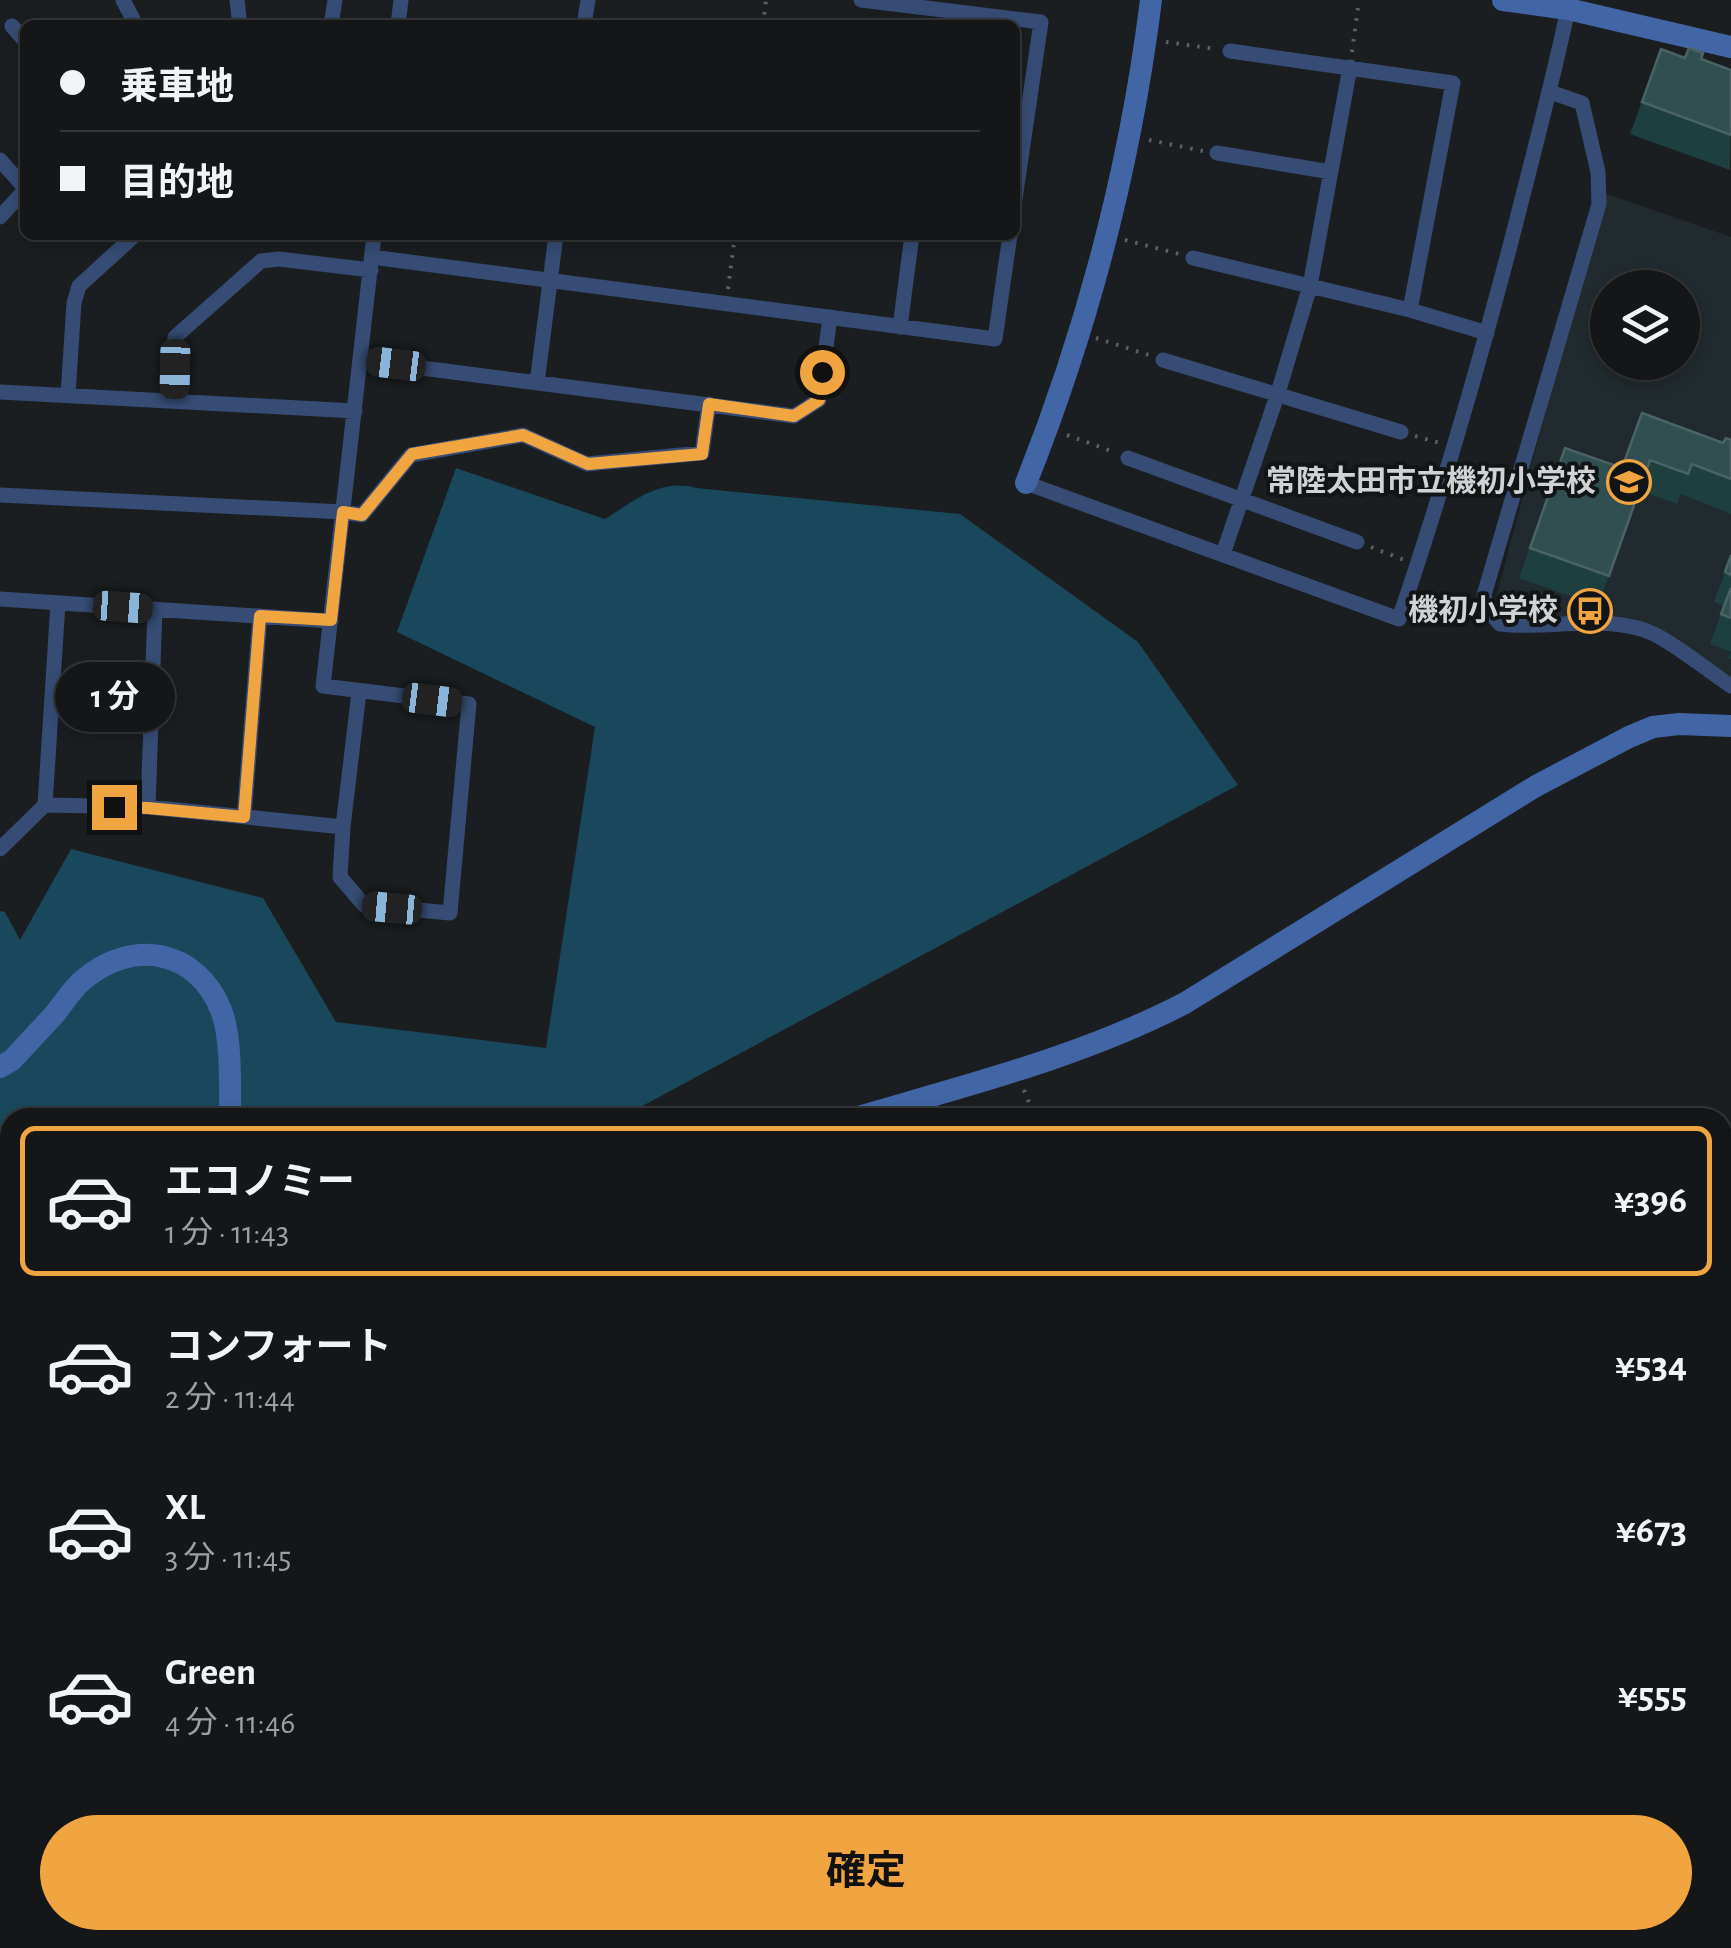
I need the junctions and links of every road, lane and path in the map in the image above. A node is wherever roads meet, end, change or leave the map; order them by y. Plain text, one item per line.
1 (861, 0) edge
2 (1150, 0) edge
3 (1359, 0) edge
4 (1503, 0) edge
5 (1569, 4) edge
6 (943, 18) edge
7 (992, 20) edge
8 (1020, 21) edge
9 (12, 26) dead end
10 (20, 35) edge
11 (1146, 38) junction
12 (1731, 46) edge
13 (1230, 52) joint
14 (1350, 67) junction
15 (1550, 92) junction
16 (1130, 136) junction
17 (1218, 154) joint
18 (0, 160) edge
19 (1020, 165) edge
20 (1331, 172) junction
21 (20, 183) edge
22 (20, 195) edge
23 (0, 217) edge
24 (1108, 235) junction
25 (129, 240) edge
26 (373, 240) edge
27 (555, 240) edge
28 (734, 240) edge
29 (911, 240) edge
30 (1009, 240) edge
31 (1193, 258) joint
32 (371, 264) junction
33 (550, 281) junction
34 (1310, 286) junction
35 (726, 304) junction
36 (1410, 310) junction
37 (830, 318) junction
38 (900, 327) junction
39 (1080, 333) junction
40 (1487, 333) junction
41 (360, 360) junction
42 (1163, 360) joint
43 (537, 383) junction
44 (0, 392) edge
45 (1278, 393) junction
46 (68, 395) junction
47 (174, 401) junction
48 (709, 404) junction
49 (354, 411) junction
50 (1048, 428) junction
51 (1401, 432) joint
52 (1454, 448) junction
53 (1128, 458) joint
54 (1026, 483) joint
55 (0, 495) edge
56 (1242, 499) junction
57 (343, 512) junction
58 (1357, 542) joint
59 (1223, 554) junction
60 (1418, 566) junction
61 (0, 599) edge
62 (58, 603) junction
63 (155, 609) junction
64 (260, 616) junction
65 (331, 620) junction
66 (1731, 686) edge
67 (359, 692) junction
68 (1731, 726) edge
69 (45, 805) junction
70 (148, 808) junction
71 (244, 817) junction
72 (343, 827) junction
73 (0, 849) edge
74 (0, 1067) edge
75 (1016, 1070) junction
76 (230, 1108) edge
77 (889, 1108) edge
78 (1032, 1108) edge

1 - 6 street
2 - 11 street
3 - 14 path
4 - 5 street
5 - 12 street
5 - 15 street
6 - 7 street
8 - 19 street
9 - 10 street
11 - 13 path
11 - 16 street
13 - 14 street
14 - 20 street
14 - 36 street
15 - 40 street
15 - 66 street
16 - 17 path
16 - 24 street
17 - 20 street
18 - 21 street
20 - 34 street
22 - 23 street
24 - 31 path
24 - 39 street
25 - 46 street
26 - 32 street
27 - 33 street
28 - 35 path
29 - 38 street
30 - 38 street
31 - 34 street
32 - 33 street
32 - 41 street
32 - 47 street
33 - 35 street
33 - 43 street
34 - 36 street
34 - 45 street
35 - 37 street
36 - 40 street
37 - 38 street
37 - 48 street
39 - 42 path
39 - 50 street
40 - 52 street
41 - 43 street
41 - 49 street
42 - 45 street
43 - 48 street
44 - 46 street
45 - 51 street
45 - 56 street
46 - 47 street
47 - 49 street
48 - 57 street
49 - 57 street
50 - 53 path
50 - 54 street
51 - 52 path
52 - 60 street
53 - 56 street
54 - 59 street
55 - 57 street
56 - 58 street
56 - 59 street
57 - 65 street
58 - 60 path
59 - 60 street
61 - 62 street
62 - 63 street
62 - 69 street
63 - 64 street
63 - 70 street
64 - 65 street
64 - 71 street
65 - 67 street
67 - 72 street
67 - 72 street
68 - 75 street
69 - 70 street
69 - 73 street
70 - 71 street
71 - 72 street
74 - 76 street
75 - 77 street
75 - 78 path

